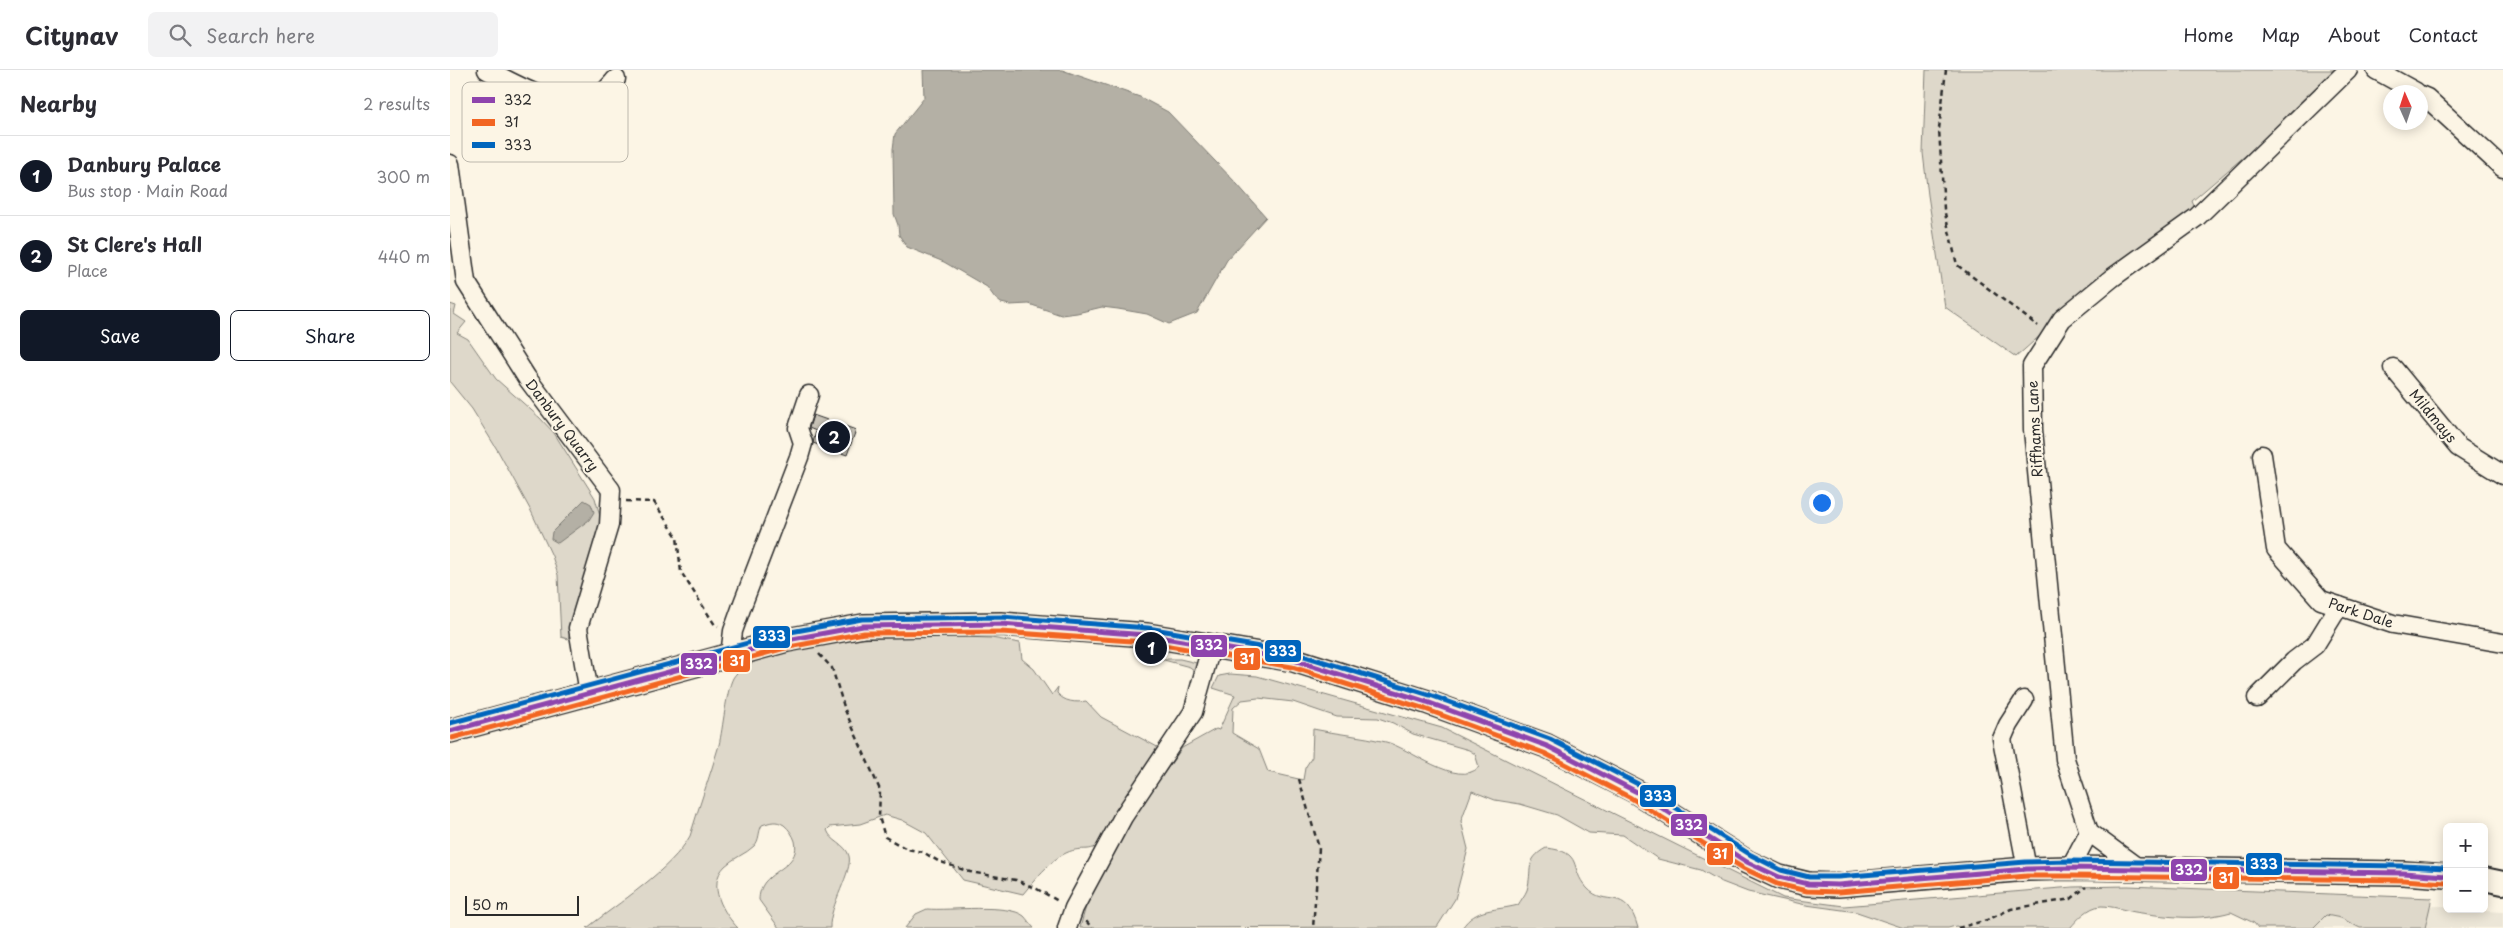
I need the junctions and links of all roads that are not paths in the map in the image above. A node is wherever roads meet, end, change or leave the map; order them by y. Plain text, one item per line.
1 (487, 70) edge
2 (2348, 70) edge
3 (2381, 72) edge
4 (616, 79) dead end
5 (511, 82) edge
6 (613, 82) edge
7 (2404, 85) edge
8 (2428, 99) edge
9 (450, 164) edge
10 (2503, 168) edge
11 (2393, 368) dead end
12 (809, 395) dead end
13 (2262, 455) dead end
14 (2503, 475) edge
15 (2339, 606) junction
16 (2503, 643) edge
17 (1212, 644) junction
18 (730, 655) junction
19 (589, 694) junction
20 (2257, 698) dead end
21 (2024, 700) dead end
22 (450, 731) edge
23 (2089, 832) junction
24 (2070, 868) junction
25 (2138, 868) junction
26 (2027, 869) junction
27 (2443, 876) edge
28 (2488, 880) edge
29 (2503, 883) edge
30 (1067, 928) edge

1 - 5 street
2 - 23 street, Riffhams Lane
3 - 7 street
4 - 6 street
8 - 10 street
9 - 19 street, Danbury Quarry
11 - 14 street, Mildmays
12 - 18 street
13 - 15 street, Park Dale
15 - 16 street, Park Dale
15 - 20 street
17 - 18 main road
17 - 26 main road
17 - 30 street
18 - 19 main road
19 - 22 main road
21 - 26 street
23 - 24 street
23 - 25 street
24 - 25 main road
24 - 26 main road
25 - 27 main road
28 - 29 main road

